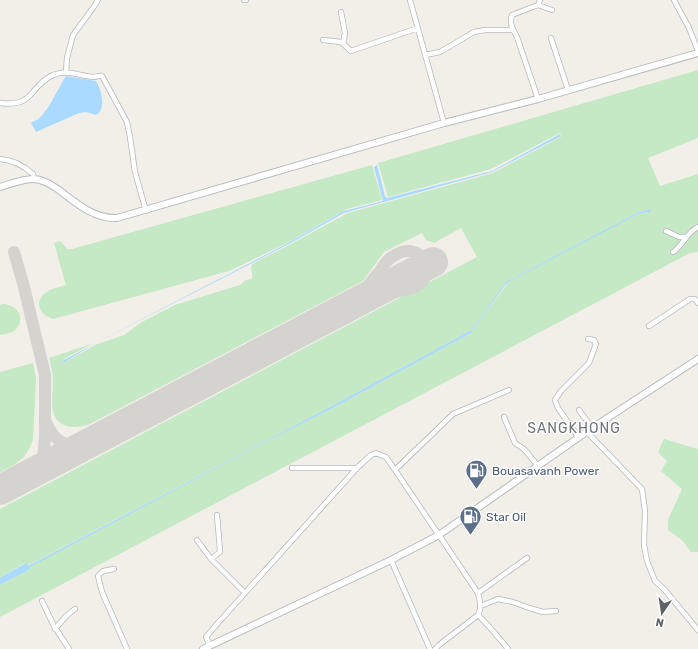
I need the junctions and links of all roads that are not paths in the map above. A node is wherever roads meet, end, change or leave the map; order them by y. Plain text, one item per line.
1 (98, 0) edge
2 (410, 0) edge
3 (674, 0) edge
4 (539, 2) edge
5 (552, 10) dead end
6 (341, 12) dead end
7 (418, 28) junction
8 (512, 30) junction
9 (550, 38) dead end
10 (323, 40) dead end
11 (343, 44) junction
12 (698, 52) edge
13 (425, 55) junction
14 (66, 72) junction
15 (568, 90) junction
16 (538, 99) junction
17 (0, 104) edge
18 (444, 123) junction
19 (0, 159) edge
20 (34, 179) junction
21 (0, 187) edge
22 (146, 211) junction
23 (698, 226) edge
24 (666, 231) dead end
25 (686, 237) junction
26 (673, 252) dead end
27 (698, 303) edge
28 (649, 326) dead end
29 (588, 339) dead end
30 (698, 359) edge
31 (509, 390) dead end
32 (579, 410) dead end
33 (504, 416) dead end
34 (589, 430) junction
35 (579, 438) junction
36 (538, 466) junction
37 (292, 468) dead end
38 (358, 468) junction
39 (395, 470) junction
40 (217, 515) dead end
41 (440, 535) junction
42 (196, 540) dead end
43 (527, 558) dead end
44 (211, 559) junction
45 (391, 560) junction
46 (114, 570) dead end
47 (245, 593) junction
48 (478, 593) junction
49 (42, 601) dead end
50 (481, 606) junction
51 (75, 609) dead end
52 (556, 611) dead end
53 (478, 615) junction
54 (55, 629) junction
55 (698, 630) edge
56 (210, 646) junction
57 (69, 649) edge
58 (128, 649) edge
59 (203, 649) edge
60 (430, 649) edge
61 (434, 649) edge
62 (508, 649) edge

1 - 14 street
2 - 7 street
3 - 12 street
4 - 5 street
4 - 8 street
6 - 11 street
7 - 11 street
7 - 13 street
8 - 13 street
8 - 16 street
9 - 15 street
10 - 11 street
12 - 15 street
13 - 18 street
14 - 17 street
14 - 22 street
15 - 16 street
16 - 18 street
18 - 22 street
19 - 20 street
20 - 21 street
20 - 22 street
23 - 25 street
24 - 25 street
25 - 26 street
27 - 28 street
29 - 35 street
30 - 34 street
31 - 39 street
32 - 34 street
33 - 36 street
34 - 35 street
34 - 55 street
35 - 36 street
36 - 41 street
37 - 38 street
38 - 39 street
38 - 47 street
39 - 41 street
40 - 44 street
41 - 45 street
41 - 48 street
42 - 44 street
43 - 48 street
44 - 47 street
45 - 56 street
45 - 60 street
46 - 58 street
47 - 56 street
48 - 50 street
49 - 54 street
50 - 52 street
50 - 53 street
51 - 54 street
53 - 61 street
53 - 62 street
54 - 57 street
56 - 59 street

